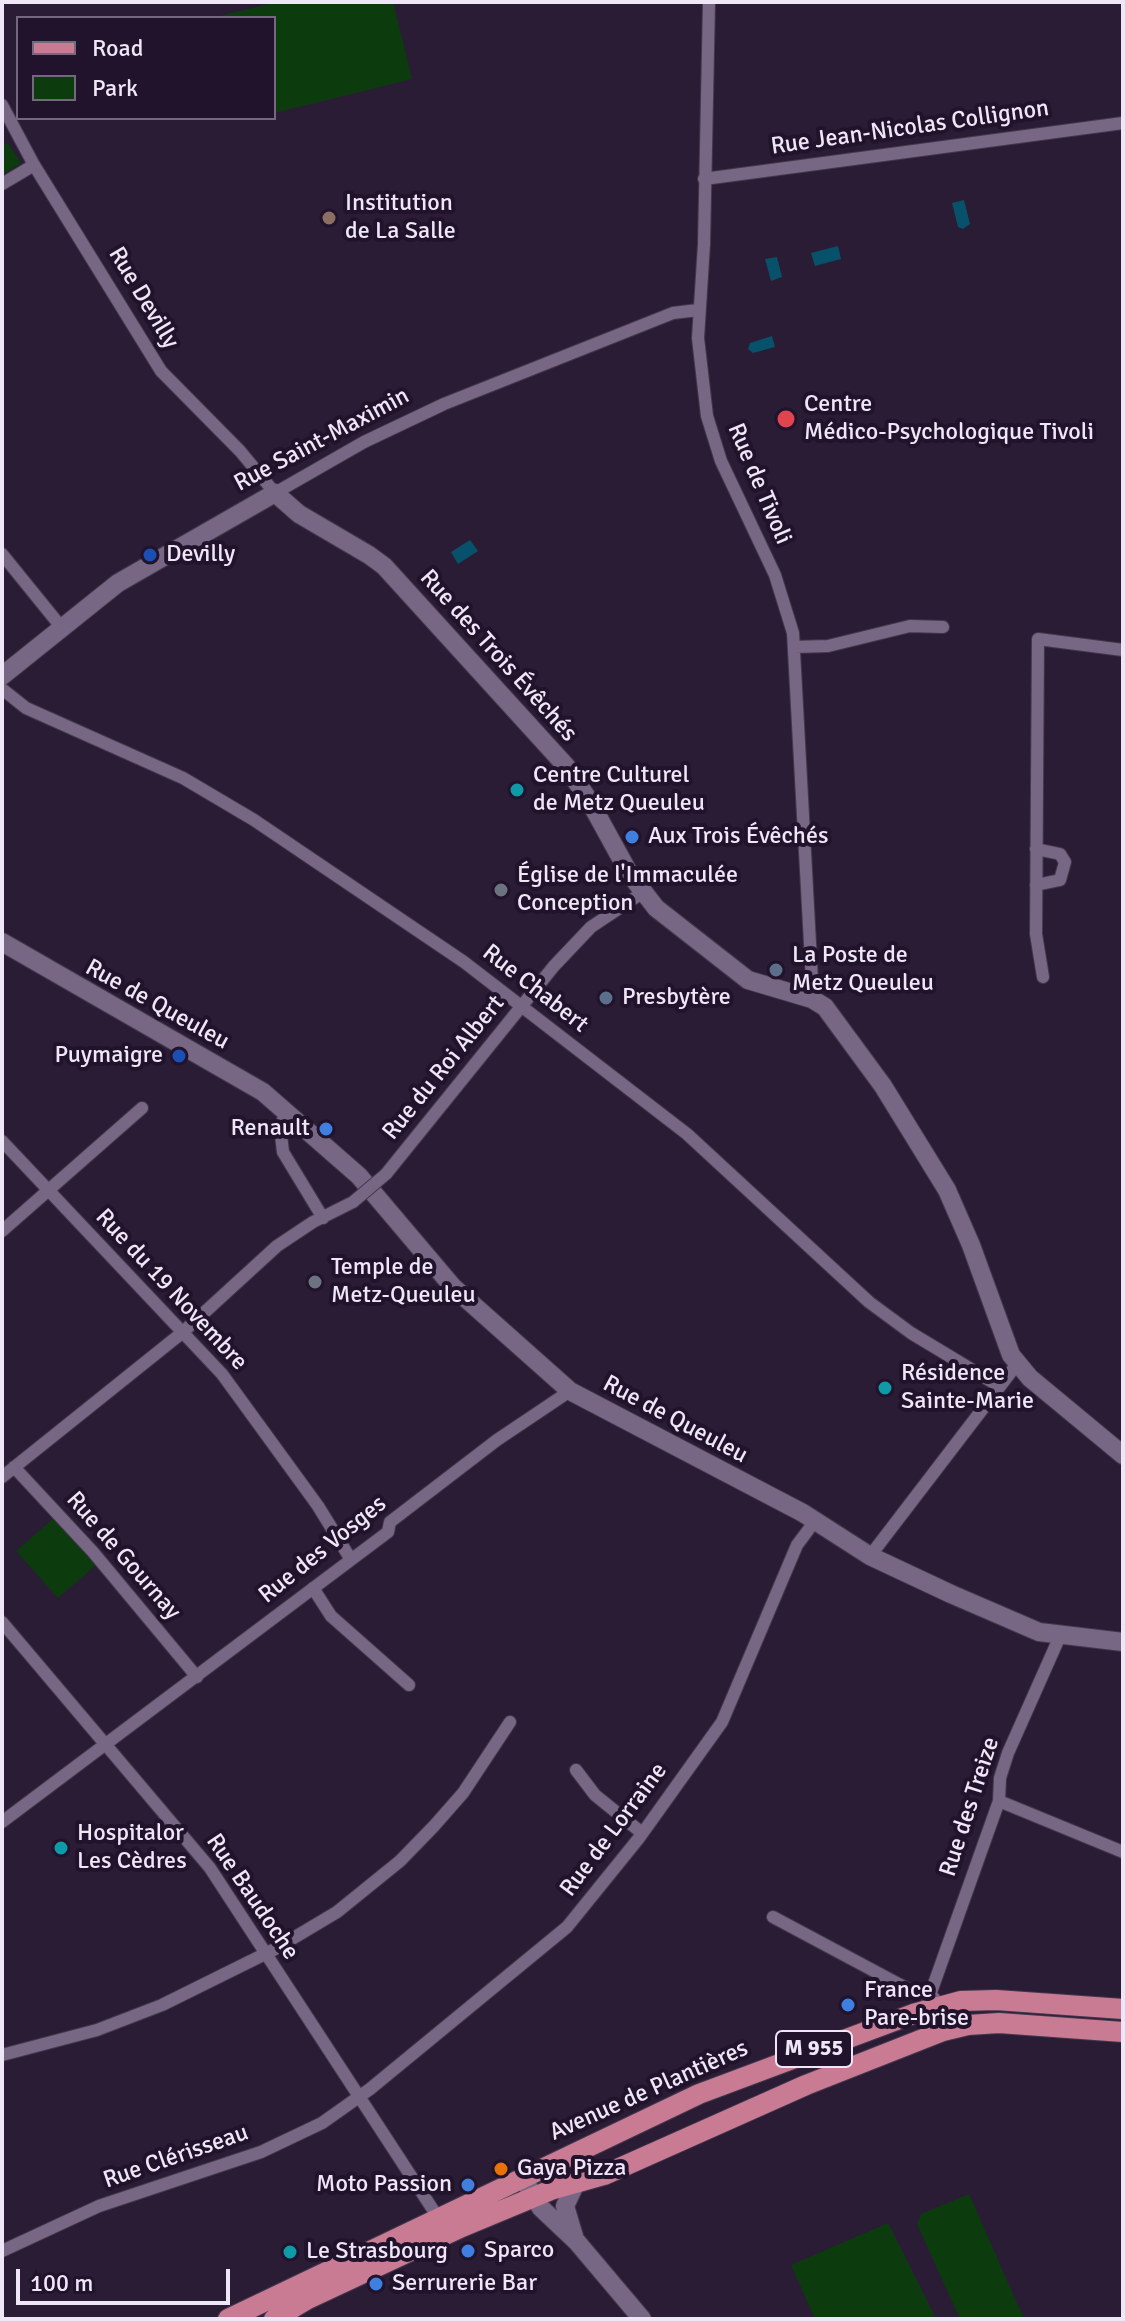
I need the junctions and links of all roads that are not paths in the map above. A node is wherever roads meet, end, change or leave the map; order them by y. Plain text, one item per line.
1 (709, 2) edge
2 (2, 105) edge
3 (1123, 123) edge
4 (34, 165) junction
5 (704, 179) junction
6 (2, 184) edge
7 (698, 310) junction
8 (275, 493) junction
9 (2, 554) edge
10 (943, 627) dead end
11 (62, 628) junction
12 (794, 647) junction
13 (1123, 650) edge
14 (2, 676) edge
15 (2, 689) edge
16 (1036, 849) junction
17 (1036, 885) junction
18 (642, 893) junction
19 (2, 942) edge
20 (1043, 977) dead end
21 (812, 993) junction
22 (522, 1006) junction
23 (142, 1108) dead end
24 (287, 1112) junction
25 (2, 1141) edge
26 (48, 1190) junction
27 (323, 1218) junction
28 (2, 1231) edge
29 (183, 1332) junction
30 (1017, 1364) junction
31 (999, 1386) junction
32 (570, 1391) junction
33 (1123, 1455) edge
34 (14, 1467) junction
35 (2, 1477) edge
36 (815, 1521) junction
37 (870, 1556) junction
38 (350, 1558) junction
39 (313, 1588) junction
40 (2, 1622) edge
41 (1060, 1636) junction
42 (1123, 1642) edge
43 (197, 1677) junction
44 (409, 1685) dead end
45 (510, 1722) dead end
46 (104, 1742) junction
47 (576, 1770) dead end
48 (999, 1801) junction
49 (2, 1822) edge
50 (642, 1833) junction
51 (1123, 1852) edge
52 (773, 1917) dead end
53 (265, 1953) junction
54 (906, 1988) junction
55 (935, 2001) junction
56 (1123, 2009) edge
57 (913, 2014) junction
58 (1123, 2032) edge
59 (2, 2055) edge
60 (359, 2097) junction
61 (523, 2177) junction
62 (575, 2185) junction
63 (534, 2196) junction
64 (439, 2219) junction
65 (577, 2242) junction
66 (2, 2251) edge
67 (228, 2319) edge
68 (274, 2319) edge
69 (642, 2319) edge

1 - 5 street, Rue de Tivoli
2 - 4 street, Rue Devilly
3 - 5 street, Rue Jean-Nicolas Collignon
4 - 6 street
4 - 8 street, Rue Devilly
5 - 7 street, Rue de Tivoli
7 - 8 street, Rue Saint-Maximin
7 - 12 street, Rue de Tivoli
8 - 11 street, Rue Saint-Maximin
8 - 18 street, Rue des Trois Évêchés
9 - 11 street
10 - 12 street
11 - 14 street, Rue Saint-Maximin
12 - 21 street, Rue de Tivoli
13 - 16 street
15 - 22 street, Rue Chabert
16 - 17 street
16 - 17 street
17 - 20 street
18 - 21 street, Rue des Trois Évêchés
18 - 22 street, Rue du Roi Albert
19 - 24 street, Rue de Queuleu
21 - 30 street
22 - 27 street, Rue du Roi Albert, bridge
22 - 31 street, Rue Chabert
23 - 26 street
24 - 27 street
24 - 32 street, Rue de Queuleu
25 - 26 street, Rue du 19 Novembre
26 - 28 street
26 - 29 street, Rue du 19 Novembre
27 - 29 street
29 - 34 street
29 - 38 street, Rue du 19 Novembre
30 - 31 street
30 - 33 street
31 - 37 street
32 - 36 street, Rue de Queuleu
32 - 38 street, Rue des Vosges
34 - 35 street
34 - 43 street, Rue de Gournay
36 - 37 street, Rue de Queuleu
36 - 50 street, Rue de Lorraine
37 - 41 street, Rue de Queuleu
38 - 39 street, Rue des Vosges
39 - 43 street, Rue des Vosges
39 - 44 street
40 - 46 street, Rue Baudoche
41 - 42 street, Rue de Queuleu
41 - 48 street, Rue des Treize
43 - 46 street, Rue des Vosges
45 - 53 street
46 - 49 street, Rue des Vosges
46 - 53 street, Rue Baudoche
47 - 50 street
48 - 51 street
48 - 55 street, Rue des Treize
50 - 60 street, Rue de Lorraine
52 - 54 street
53 - 59 street
53 - 60 street, Rue Baudoche
54 - 55 street
54 - 57 street
55 - 56 main road, Avenue de Plantières / M 955
55 - 57 main road, Avenue de Plantières / M 955
57 - 61 main road, Avenue de Plantières / M 955
58 - 62 main road, M 955
60 - 64 street, Rue Baudoche
60 - 66 street, Rue Clérisseau
61 - 63 street
61 - 64 main road, M 955
62 - 63 main road, M 955
62 - 65 street
63 - 65 street
63 - 68 main road, M 955
64 - 67 main road, M 955
65 - 69 street

